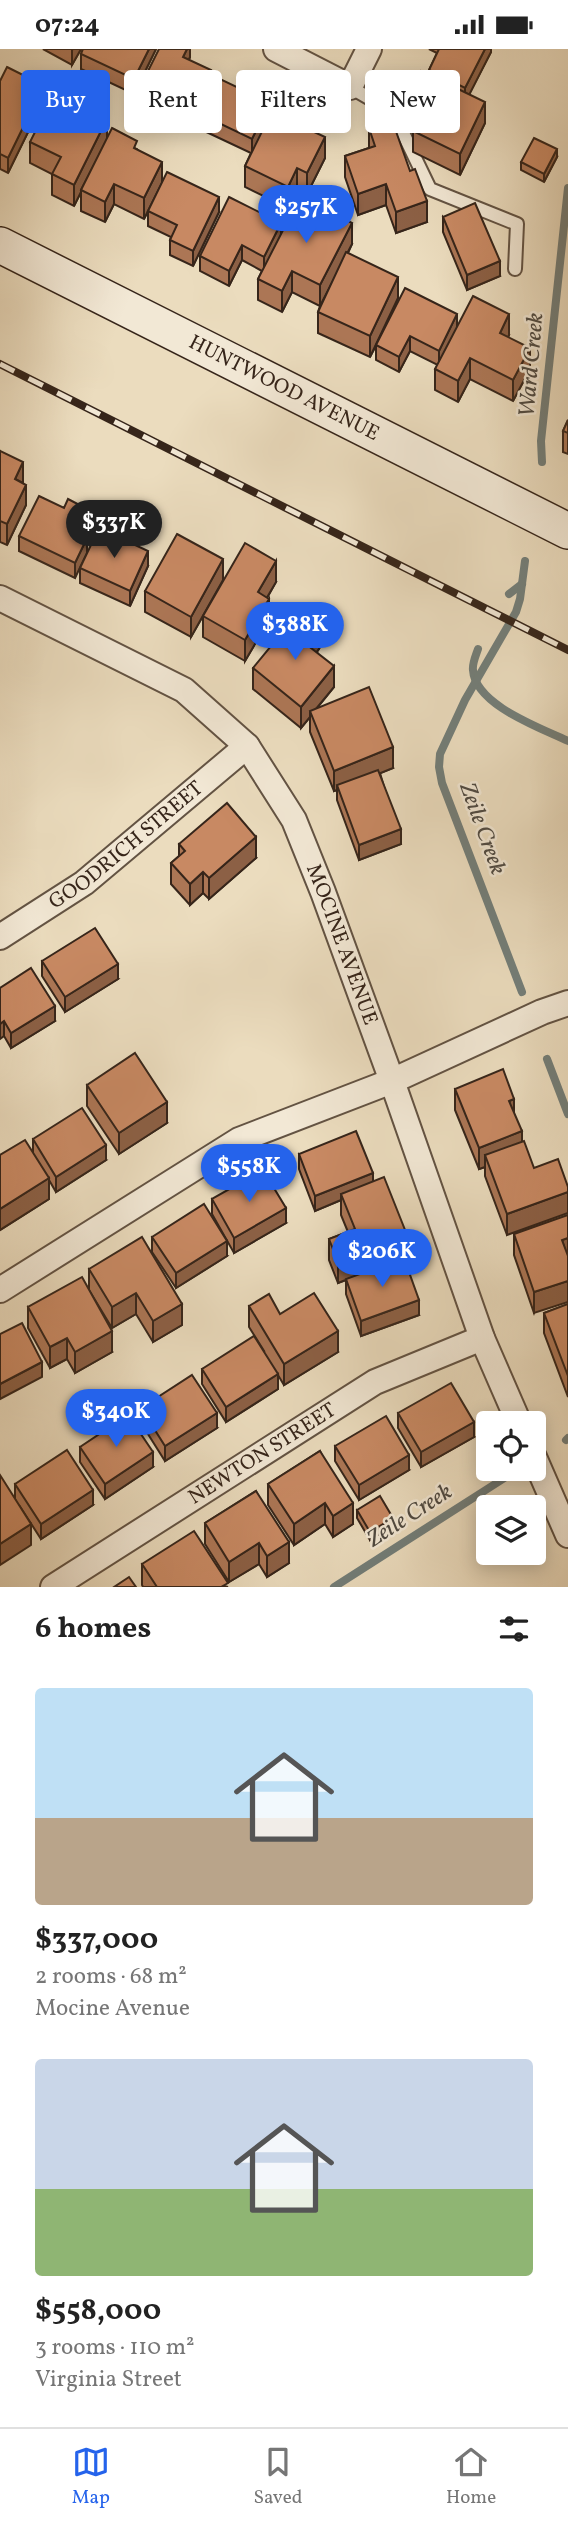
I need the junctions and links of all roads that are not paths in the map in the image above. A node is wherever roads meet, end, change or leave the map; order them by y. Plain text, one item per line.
1 (276, 49) edge
2 (369, 49) edge
3 (317, 70) edge
4 (351, 87) joint
5 (0, 245) edge
6 (515, 269) dead end
7 (568, 531) edge
8 (0, 598) edge
9 (247, 746) junction
10 (0, 937) edge
11 (568, 1003) edge
12 (392, 1081) junction
13 (0, 1290) edge
14 (482, 1338) junction
15 (514, 1411) edge
16 (544, 1481) edge
17 (568, 1535) edge
18 (53, 1587) edge

1 - 3 street
2 - 4 street
4 - 6 lane
5 - 7 street, HUNTWOOD AVENUE
8 - 9 street, MOCINE AVENUE
9 - 10 street, GOODRICH STREET
9 - 12 street, MOCINE AVENUE
11 - 12 street
12 - 13 street
12 - 14 street, MOCINE AVENUE
14 - 15 street, MOCINE AVENUE
14 - 18 street, NEWTON STREET
16 - 17 street

